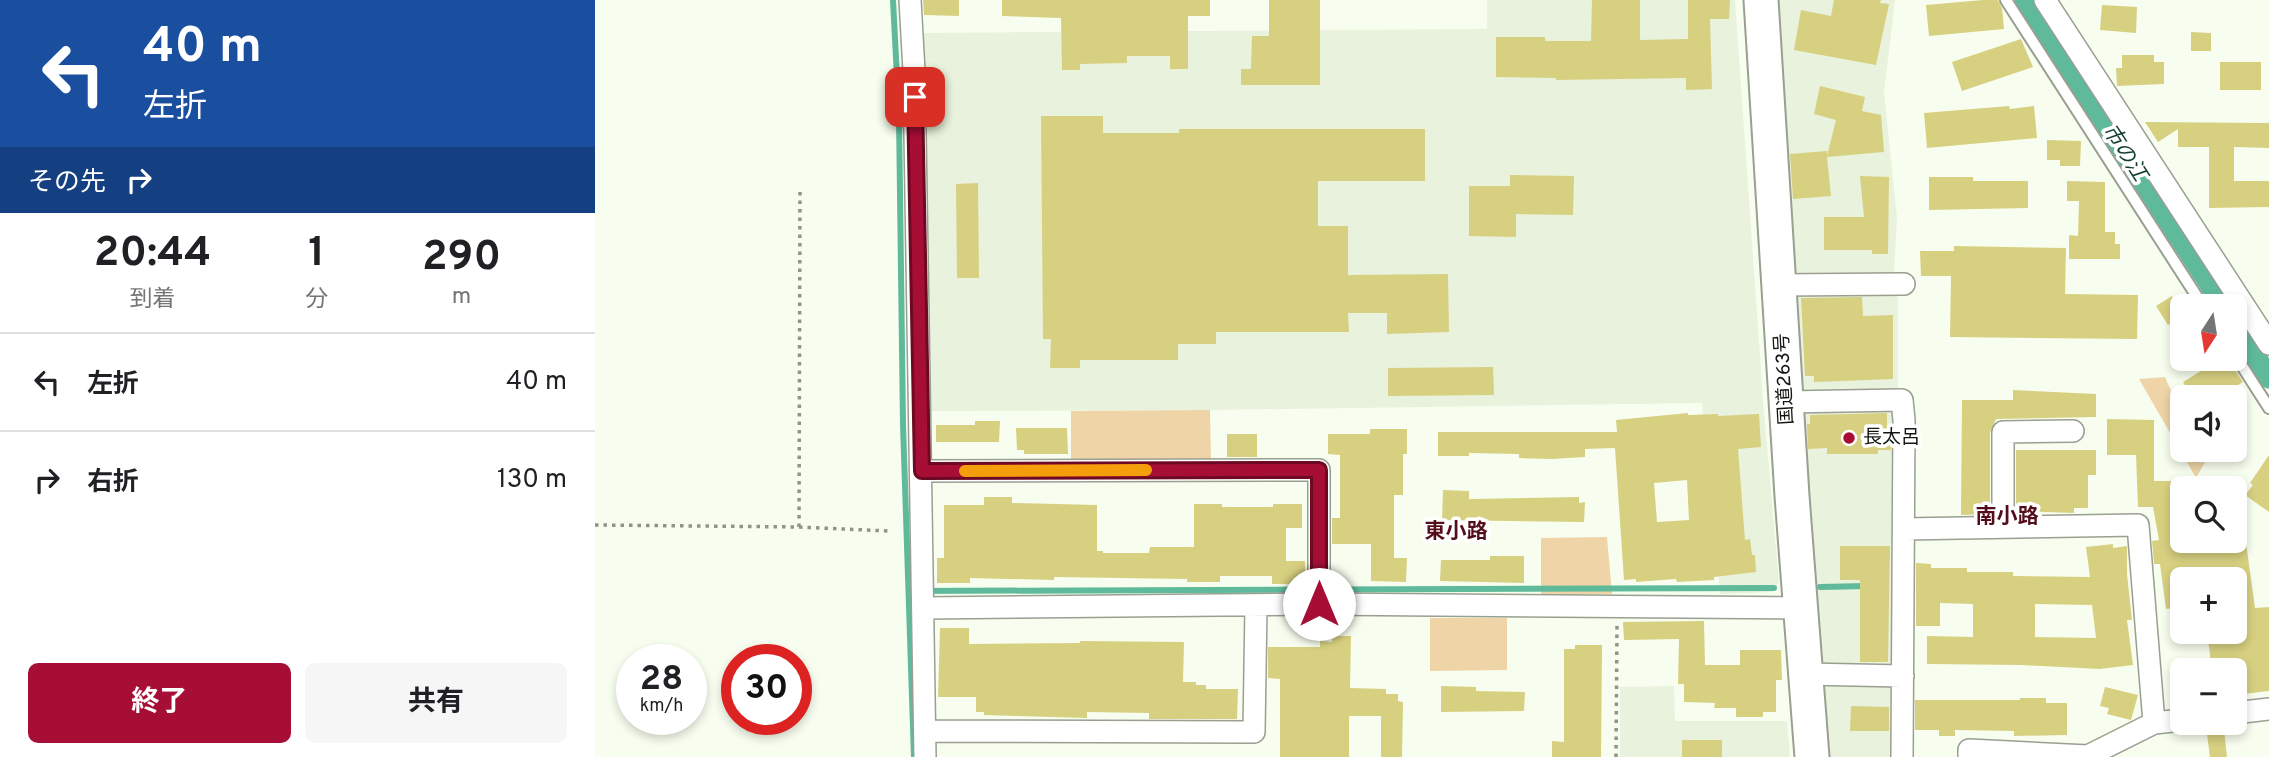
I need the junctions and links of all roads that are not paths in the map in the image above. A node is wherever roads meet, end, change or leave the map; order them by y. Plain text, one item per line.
1 (910, 0) edge
2 (1761, 0) edge
3 (2005, 0) edge
4 (2045, 0) edge
5 (1904, 284) dead end
6 (1780, 285) junction
7 (2195, 294) edge
8 (2269, 344) edge
9 (2245, 371) edge
10 (1787, 402) junction
11 (2269, 408) edge
12 (2073, 431) dead end
13 (922, 471) junction
14 (2003, 527) junction
15 (1904, 529) junction
16 (1319, 594) junction
17 (924, 597) junction
18 (1256, 606) junction
19 (1802, 608) junction
20 (1807, 674) junction
21 (1903, 676) junction
22 (2269, 709) edge
23 (2247, 712) edge
24 (2170, 721) edge
25 (2154, 723) junction
26 (925, 731) junction
27 (925, 757) edge
28 (1812, 757) edge
29 (1902, 757) edge
30 (1969, 757) edge

1 - 13 street
2 - 6 highway, 国道263号
3 - 7 lane
4 - 8 street
5 - 6 street
6 - 10 highway, 国道263号
9 - 11 lane
10 - 15 street
10 - 19 highway, 国道263号
12 - 14 street
13 - 16 street
13 - 17 street
14 - 15 street
14 - 25 street
15 - 21 street
16 - 18 street
16 - 19 street
17 - 18 street
17 - 26 street
18 - 26 street
19 - 20 highway, 国道263号
20 - 21 street
20 - 28 highway, 国道263号
21 - 29 street
22 - 23 street
24 - 25 street
25 - 30 street
26 - 27 street

